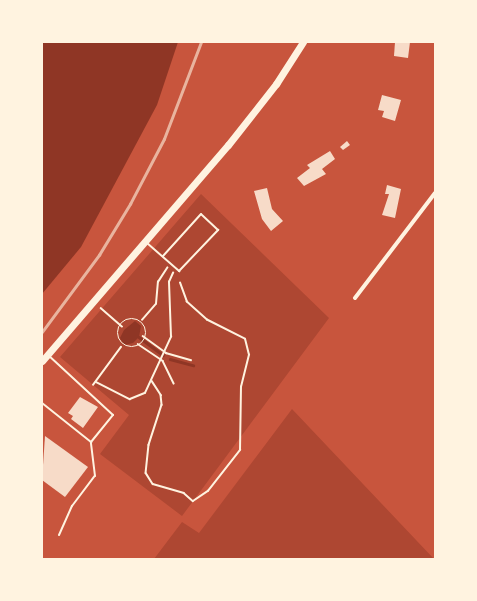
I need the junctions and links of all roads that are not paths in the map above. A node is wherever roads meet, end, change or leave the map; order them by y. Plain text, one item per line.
1 (303, 42) edge
2 (435, 192) edge
3 (145, 241) junction
4 (163, 256) junction
5 (355, 298) dead end
6 (47, 355) junction
7 (42, 361) edge
8 (42, 403) edge
9 (91, 442) junction
10 (58, 535) dead end

1 - 3 main road
2 - 5 street
3 - 4 lane
3 - 6 main road
4 - 4 lane
6 - 7 main road
6 - 9 lane
8 - 9 lane
9 - 10 lane

